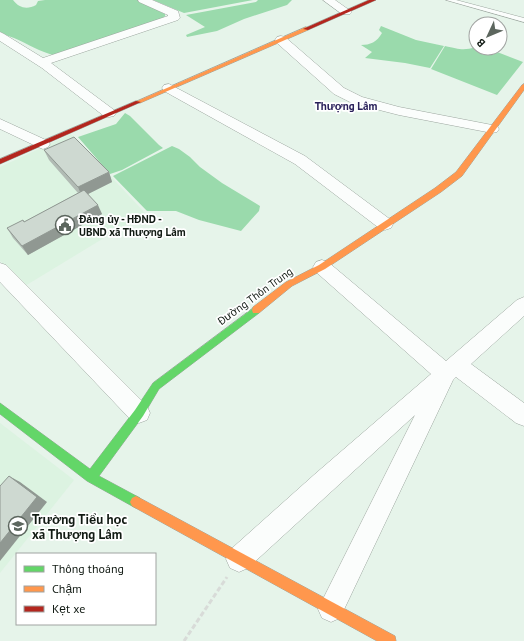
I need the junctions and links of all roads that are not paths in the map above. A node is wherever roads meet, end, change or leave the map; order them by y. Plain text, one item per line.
1 (143, 0) edge
2 (328, 0) edge
3 (373, 0) edge
4 (449, 0) edge
5 (346, 12) junction
6 (524, 20) edge
7 (0, 36) edge
8 (281, 40) junction
9 (42, 62) junction
10 (169, 88) junction
11 (522, 92) edge
12 (109, 113) junction
13 (0, 123) edge
14 (492, 129) junction
15 (43, 144) junction
16 (0, 162) edge
17 (385, 224) junction
18 (322, 267) junction
19 (0, 270) edge
20 (524, 305) edge
21 (451, 370) junction
22 (0, 408) edge
23 (139, 413) junction
24 (524, 416) edge
25 (91, 477) junction
26 (239, 559) junction
27 (331, 609) junction
28 (390, 641) edge

1 - 9 street
2 - 5 street
3 - 5 street
4 - 6 lane
5 - 8 street
7 - 9 street
8 - 10 street
8 - 14 street
9 - 12 street
10 - 12 street
10 - 17 street
11 - 14 street, Đường Thôn Trung
12 - 15 street
13 - 15 street
14 - 17 street, Đường Thôn Trung
15 - 16 street
17 - 18 street, Đường Thôn Trung
18 - 21 street
18 - 23 street, Đường Thôn Trung
19 - 23 street
20 - 21 street
21 - 24 street
21 - 26 street
21 - 27 street
22 - 25 street
23 - 25 street, Đường Thôn Trung
25 - 26 street
26 - 27 street
27 - 28 street

